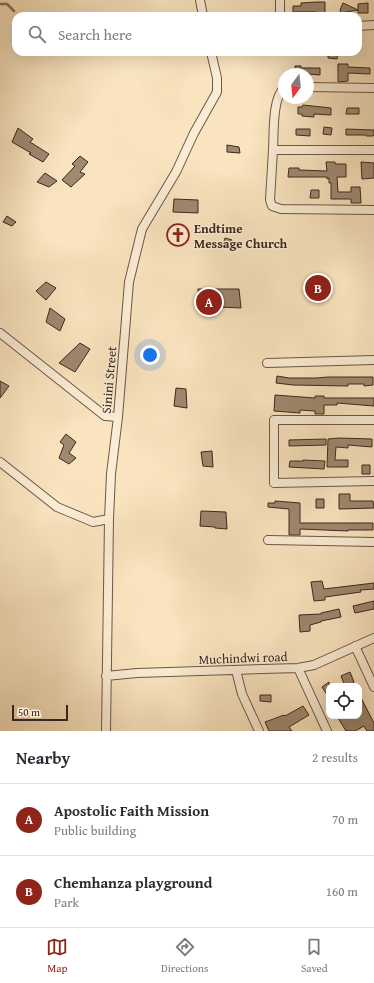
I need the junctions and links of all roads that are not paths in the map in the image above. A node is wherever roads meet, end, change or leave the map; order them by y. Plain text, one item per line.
1 (200, 0) edge
2 (280, 0) edge
3 (202, 12) edge
4 (280, 12) edge
5 (374, 25) edge
6 (362, 26) edge
7 (212, 56) edge
8 (314, 87) edge
9 (374, 88) edge
10 (278, 99) edge
11 (273, 150) junction
12 (374, 150) edge
13 (374, 210) edge
14 (0, 333) edge
15 (374, 360) edge
16 (267, 363) dead end
17 (118, 417) junction
18 (374, 420) edge
19 (0, 462) edge
20 (374, 481) edge
21 (109, 519) junction
22 (268, 540) dead end
23 (374, 542) edge
24 (374, 638) edge
25 (355, 646) junction
26 (298, 668) junction
27 (236, 670) junction
28 (106, 676) junction
29 (374, 688) edge
30 (106, 731) edge
31 (259, 731) edge
32 (327, 731) edge

1 - 3 street
2 - 4 street
5 - 6 street
7 - 17 street, Sinini Street
8 - 9 street
10 - 11 street
11 - 12 street
11 - 13 street
14 - 17 street
15 - 16 street
17 - 21 street, Sinini Street
18 - 20 street
19 - 21 street
21 - 28 street, Sinini Street
22 - 23 street
24 - 25 street, Muchindwi road
25 - 26 street, Muchindwi road
25 - 29 street
26 - 27 street, Muchindwi road
26 - 32 street
27 - 28 street, Muchindwi road
27 - 31 street
28 - 30 street, Sinini Street

